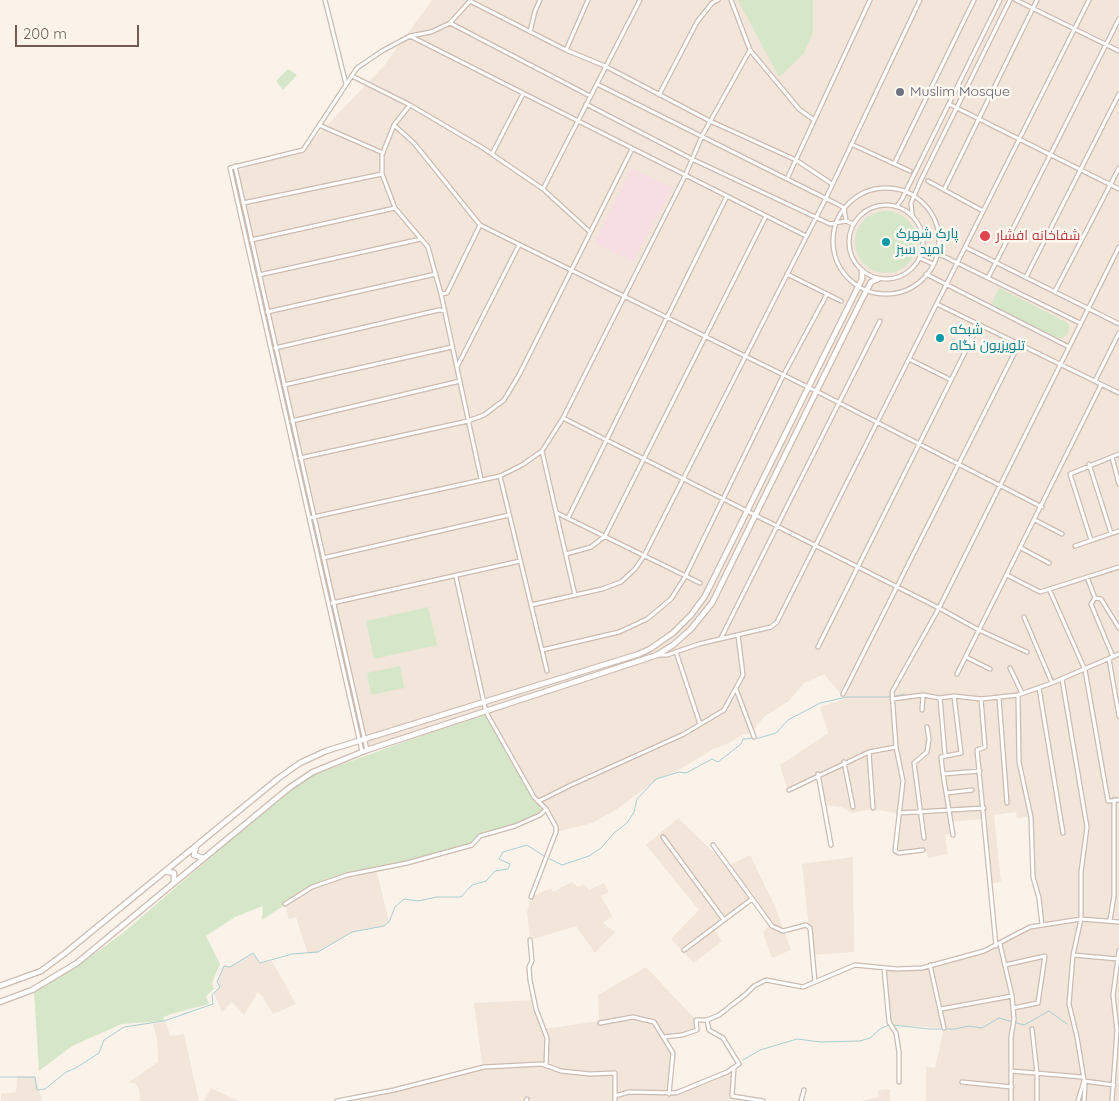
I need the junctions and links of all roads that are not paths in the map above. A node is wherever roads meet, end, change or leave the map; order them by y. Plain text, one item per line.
1 (325, 0) edge
2 (540, 0) edge
3 (588, 0) edge
4 (718, 0) edge
5 (731, 0) edge
6 (870, 0) edge
7 (920, 0) edge
8 (974, 0) edge
9 (1000, 0) edge
10 (1010, 0) edge
11 (1016, 0) edge
12 (1036, 0) edge
13 (1089, 0) edge
14 (638, 1) edge
15 (1032, 8) junction
16 (1119, 19) edge
17 (450, 23) junction
18 (1074, 29) junction
19 (530, 32) junction
20 (410, 36) junction
21 (1106, 45) junction
22 (566, 50) junction
23 (750, 50) junction
24 (1119, 51) edge
25 (605, 66) junction
26 (352, 76) junction
27 (346, 84) junction
28 (597, 84) junction
29 (523, 94) junction
30 (1119, 94) edge
31 (659, 95) junction
32 (590, 96) junction
33 (586, 104) junction
34 (949, 104) junction
35 (410, 105) junction
36 (956, 108) junction
37 (814, 120) junction
38 (979, 120) junction
39 (710, 121) junction
40 (578, 122) junction
41 (394, 125) junction
42 (320, 126) junction
43 (702, 136) junction
44 (1019, 139) junction
45 (852, 144) junction
46 (632, 149) junction
47 (383, 153) junction
48 (492, 154) junction
49 (1051, 156) junction
50 (692, 159) junction
51 (796, 160) junction
52 (894, 164) junction
53 (236, 166) junction
54 (1119, 168) edge
55 (1081, 170) junction
56 (910, 171) dead end
57 (382, 174) junction
58 (685, 176) junction
59 (787, 179) junction
60 (928, 181) dead end
61 (832, 184) junction
62 (1110, 185) junction
63 (543, 189) junction
64 (1119, 189) edge
65 (944, 190) junction
66 (906, 192) junction
67 (727, 196) junction
68 (914, 196) junction
69 (826, 198) junction
70 (243, 203) junction
71 (897, 206) junction
72 (394, 208) junction
73 (844, 208) junction
74 (983, 211) junction
75 (912, 214) junction
76 (766, 216) junction
77 (815, 217) junction
78 (846, 220) junction
79 (836, 222) junction
80 (853, 224) junction
81 (480, 225) junction
82 (590, 232) junction
83 (806, 236) junction
84 (421, 239) junction
85 (251, 240) junction
86 (519, 245) junction
87 (965, 247) junction
88 (1119, 247) edge
89 (937, 253) junction
90 (920, 258) junction
91 (996, 262) junction
92 (957, 263) junction
93 (933, 264) junction
94 (571, 271) junction
95 (862, 271) junction
96 (259, 274) junction
97 (436, 274) junction
98 (787, 274) junction
99 (926, 274) junction
100 (1026, 277) junction
101 (988, 278) junction
102 (878, 279) junction
103 (946, 285) junction
104 (858, 286) junction
105 (867, 290) junction
106 (1055, 291) junction
107 (441, 294) junction
108 (625, 296) junction
109 (826, 296) junction
110 (841, 301) dead end
111 (937, 304) junction
112 (1088, 308) junction
113 (445, 311) junction
114 (267, 312) junction
115 (667, 318) junction
116 (880, 321) dead end
117 (1080, 323) junction
118 (979, 324) junction
119 (1119, 324) edge
120 (1119, 333) edge
121 (705, 338) junction
122 (1019, 344) junction
123 (1069, 347) junction
124 (275, 348) junction
125 (452, 348) junction
126 (744, 356) junction
127 (909, 359) junction
128 (1060, 364) junction
129 (456, 367) junction
130 (783, 376) junction
131 (952, 380) junction
132 (460, 381) junction
133 (1095, 381) junction
134 (284, 385) junction
135 (1101, 385) junction
136 (808, 388) junction
137 (816, 392) junction
138 (1119, 393) edge
139 (839, 403) junction
140 (563, 418) junction
141 (292, 420) junction
142 (468, 421) junction
143 (877, 423) junction
144 (607, 440) junction
145 (919, 444) junction
146 (542, 451) junction
147 (1119, 454) edge
148 (1112, 457) junction
149 (300, 458) junction
150 (645, 459) junction
151 (1090, 464) junction
152 (958, 465) junction
153 (500, 476) junction
154 (481, 478) junction
155 (684, 479) junction
156 (1119, 484) edge
157 (1001, 487) junction
158 (723, 499) junction
159 (1042, 507) junction
160 (748, 511) junction
161 (557, 513) junction
162 (509, 515) junction
163 (756, 515) junction
164 (311, 518) junction
165 (568, 518) junction
166 (1034, 520) junction
167 (779, 527) junction
168 (1119, 531) edge
169 (1111, 533) junction
170 (1062, 534) dead end
171 (605, 536) junction
172 (1090, 540) junction
173 (816, 545) junction
174 (1075, 546) dead end
175 (1020, 548) junction
176 (566, 554) junction
177 (644, 556) junction
178 (323, 558) junction
179 (520, 561) junction
180 (1049, 562) dead end
181 (858, 567) junction
182 (1119, 567) edge
183 (1007, 575) junction
184 (456, 577) junction
185 (685, 577) junction
186 (1087, 577) junction
187 (700, 583) dead end
188 (897, 586) junction
189 (1050, 591) junction
190 (575, 595) junction
191 (1095, 598) junction
192 (330, 604) junction
193 (531, 605) junction
194 (939, 608) junction
195 (1024, 617) dead end
196 (1119, 628) edge
197 (978, 630) junction
198 (738, 635) junction
199 (720, 639) junction
200 (818, 647) dead end
201 (542, 650) junction
202 (676, 652) junction
203 (1027, 652) dead end
204 (1119, 654) edge
205 (657, 655) junction
206 (966, 657) junction
207 (1113, 657) junction
208 (1109, 658) junction
209 (1010, 668) dead end
210 (990, 669) dead end
211 (1085, 670) junction
212 (547, 671) dead end
213 (957, 674) dead end
214 (1062, 680) junction
215 (1052, 683) junction
216 (1039, 688) junction
217 (736, 689) junction
218 (843, 694) dead end
219 (923, 694) junction
220 (1020, 694) junction
221 (954, 696) junction
222 (892, 698) junction
223 (940, 698) junction
224 (1000, 698) junction
225 (981, 699) junction
226 (483, 704) junction
227 (922, 710) dead end
228 (486, 712) junction
229 (1119, 716) edge
230 (700, 724) junction
231 (926, 727) dead end
232 (754, 737) dead end
233 (362, 740) junction
234 (896, 746) junction
235 (368, 750) junction
236 (362, 752) junction
237 (869, 752) junction
238 (945, 755) junction
239 (844, 762) junction
240 (980, 771) junction
241 (818, 774) junction
242 (943, 774) junction
243 (789, 790) dead end
244 (972, 790) dead end
245 (946, 793) junction
246 (1114, 800) junction
247 (1119, 800) edge
248 (539, 801) junction
249 (1007, 803) dead end
250 (852, 807) dead end
251 (872, 808) dead end
252 (984, 808) junction
253 (546, 809) junction
254 (948, 810) junction
255 (920, 812) junction
256 (899, 813) junction
257 (1063, 833) dead end
258 (953, 835) dead end
259 (663, 837) dead end
260 (924, 838) dead end
261 (196, 845) junction
262 (712, 845) dead end
263 (831, 845) dead end
264 (924, 850) dead end
265 (203, 858) junction
266 (165, 872) junction
267 (174, 883) junction
268 (531, 897) dead end
269 (752, 899) junction
270 (285, 904) dead end
271 (1082, 919) junction
272 (724, 920) junction
273 (1110, 920) junction
274 (1119, 922) edge
275 (1042, 924) junction
276 (530, 940) dead end
277 (998, 945) junction
278 (684, 950) dead end
279 (1119, 952) edge
280 (1074, 955) junction
281 (1118, 959) edge
282 (930, 964) junction
283 (1005, 964) junction
284 (884, 968) junction
285 (815, 982) junction
286 (0, 986) edge
287 (1012, 996) junction
288 (0, 1002) edge
289 (1117, 1004) edge
290 (1013, 1008) junction
291 (941, 1009) junction
292 (707, 1020) junction
293 (600, 1023) dead end
294 (944, 1028) dead end
295 (1032, 1029) dead end
296 (1118, 1030) edge
297 (664, 1037) junction
298 (546, 1066) junction
299 (734, 1067) junction
300 (1011, 1071) junction
301 (1037, 1073) junction
302 (1083, 1079) junction
303 (899, 1082) dead end
304 (962, 1082) dead end
305 (1114, 1085) junction
306 (1012, 1087) junction
307 (804, 1090) dead end
308 (669, 1094) junction
309 (614, 1096) junction
310 (736, 1099) edge
311 (337, 1101) edge
312 (614, 1101) edge
313 (763, 1101) edge
314 (801, 1101) edge
315 (1011, 1101) edge
316 (1037, 1101) edge
317 (1078, 1101) edge
318 (1084, 1101) edge
319 (1112, 1101) edge

1 - 27 street
2 - 19 street
3 - 22 street
4 - 31 street
5 - 23 street
6 - 37 street
7 - 45 street
8 - 52 street
9 - 34 street
10 - 36 street
11 - 15 street
12 - 15 street
13 - 18 street
14 - 25 street
15 - 18 street
15 - 38 street
16 - 21 street
17 - 19 street
17 - 20 street
17 - 32 street
18 - 21 street
18 - 44 street
19 - 22 street
20 - 26 street
20 - 29 street
21 - 24 street
21 - 49 street
22 - 25 street
23 - 37 street
23 - 39 street
25 - 28 street
25 - 31 street
26 - 27 street
26 - 35 street
27 - 42 street
28 - 32 street
28 - 43 street
29 - 40 street
29 - 48 street
30 - 55 street
31 - 39 street
32 - 33 street
33 - 40 street
33 - 50 street
34 - 36 street
34 - 66 street
35 - 41 street
35 - 48 street
36 - 38 street
36 - 68 street
37 - 51 street
38 - 44 street
38 - 65 street
39 - 43 street
39 - 51 street
40 - 46 street
40 - 63 street
41 - 47 street
41 - 81 street
42 - 47 street
42 - 53 street
43 - 50 street
43 - 59 street
44 - 49 street
44 - 74 street
45 - 52 street
45 - 61 street
46 - 58 street
46 - 82 street
47 - 57 street
48 - 63 street
49 - 55 street
49 - 91 street
50 - 58 street
50 - 77 street
51 - 59 street
51 - 61 street
52 - 56 street
53 - 70 street
53 - 164 street
54 - 62 street
55 - 62 street
55 - 100 street
57 - 70 street
57 - 72 street
58 - 67 street
58 - 108 street
59 - 69 street
60 - 65 street
61 - 69 street
62 - 64 street
62 - 106 street
63 - 82 street
65 - 74 street
66 - 68 street
66 - 71 street
66 - 73 street
67 - 76 street
67 - 115 street
68 - 75 street
68 - 89 street
69 - 73 street
69 - 77 street
70 - 85 street
71 - 75 street
71 - 80 street
72 - 84 street
72 - 85 street
73 - 78 street
73 - 79 street
74 - 87 street
75 - 90 street
76 - 83 street
76 - 121 street
77 - 79 street
77 - 83 street
78 - 79 street
78 - 80 street
79 - 104 street
80 - 95 street
81 - 86 street
81 - 107 street
82 - 94 street
83 - 98 street
84 - 96 street
84 - 97 street
85 - 96 street
86 - 94 street
86 - 129 street
87 - 91 street
87 - 92 street
88 - 112 street
89 - 92 street
89 - 93 street
90 - 93 street
90 - 102 street
91 - 100 street
91 - 101 street
92 - 101 street
92 - 103 street
93 - 99 street
94 - 108 street
94 - 142 street
95 - 102 street
95 - 104 street
96 - 114 street
97 - 107 street
97 - 114 street
98 - 109 street
98 - 126 street
99 - 103 street
99 - 105 street
100 - 106 street
101 - 117 street
102 - 105 street
103 - 111 street
103 - 123 street
104 - 105 street
104 - 136 street
105 - 137 street
106 - 112 street
107 - 113 street
108 - 115 street
108 - 140 street
109 - 110 street
109 - 130 street
111 - 118 street
111 - 127 street
112 - 117 street
112 - 119 street
113 - 124 street
113 - 125 street
114 - 124 street
115 - 121 street
115 - 144 street
116 - 139 street
117 - 123 street
118 - 122 street
118 - 131 street
120 - 133 street
121 - 126 street
121 - 150 street
122 - 128 street
122 - 152 street
123 - 128 street
124 - 134 street
125 - 129 street
125 - 134 street
126 - 130 street
126 - 155 street
127 - 131 street
127 - 143 street
128 - 133 street
128 - 157 street
129 - 132 street
130 - 136 street
130 - 158 street
131 - 145 street
132 - 141 street
132 - 142 street
133 - 135 street
134 - 141 street
135 - 138 street
135 - 159 street
136 - 137 street
136 - 160 street
137 - 139 street
137 - 163 street
139 - 143 street
139 - 167 street
140 - 144 street
140 - 146 street
141 - 149 street
142 - 149 street
142 - 154 street
143 - 145 street
143 - 173 street
144 - 150 street
144 - 165 street
145 - 152 street
145 - 181 street
146 - 153 street
146 - 161 street
147 - 148 street
148 - 151 street
148 - 156 street
149 - 164 street
150 - 155 street
150 - 171 street
151 - 169 street
151 - 172 street
152 - 157 street
152 - 188 street
153 - 154 street
153 - 162 street
154 - 164 street
155 - 158 street
155 - 177 street
157 - 159 street
157 - 194 street
158 - 160 street
158 - 185 street
159 - 166 street
160 - 163 street
160 - 226 street
161 - 165 street
161 - 176 street
162 - 178 street
162 - 179 street
163 - 167 street
163 - 205 street
164 - 178 street
164 - 192 street
165 - 171 street
166 - 170 street
166 - 175 street
167 - 173 street
167 - 199 street
168 - 169 street
169 - 172 street
171 - 176 street
171 - 177 street
172 - 174 street
173 - 181 street
173 - 198 street
175 - 180 street
175 - 183 street
176 - 190 street
177 - 185 street
177 - 190 street
178 - 192 street
179 - 184 street
179 - 193 street
181 - 188 street
181 - 200 street
182 - 186 street
183 - 189 street
183 - 197 street
184 - 192 street
184 - 226 street
185 - 187 street
185 - 201 street
186 - 189 street
186 - 191 street
188 - 194 street
188 - 218 street
189 - 211 street
190 - 193 street
191 - 196 street
191 - 207 street
192 - 233 street
193 - 201 street
194 - 197 street
194 - 222 street
195 - 215 street
197 - 203 street
197 - 206 street
198 - 199 street
198 - 217 street
199 - 202 street
201 - 212 street
202 - 205 street
202 - 230 street
204 - 207 street
205 - 228 street
206 - 210 street
206 - 213 street
207 - 208 street
208 - 211 street
208 - 229 street
209 - 220 street
211 - 214 street
211 - 246 street
214 - 215 street
214 - 271 street
215 - 216 street
216 - 220 street
216 - 257 street
217 - 230 street
217 - 232 street
219 - 222 street
219 - 223 street
219 - 227 street
220 - 224 street
220 - 275 street
221 - 223 street
221 - 225 street
221 - 238 street
222 - 234 street
223 - 238 street
224 - 225 street
224 - 249 street
225 - 240 street
226 - 228 street
226 - 233 street
228 - 235 street
228 - 248 street
230 - 248 street
231 - 255 street
233 - 235 street
233 - 236 street
233 - 261 street
234 - 237 street
234 - 256 street
235 - 236 street
236 - 265 street
237 - 239 street
237 - 251 street
238 - 242 street
239 - 241 street
239 - 250 street
240 - 242 street
240 - 252 street
241 - 243 street
241 - 263 street
242 - 245 street
244 - 245 street
245 - 254 street
246 - 247 street
246 - 273 street
248 - 253 street
252 - 254 street
252 - 277 street
253 - 268 street
253 - 270 street
254 - 255 street
254 - 258 street
255 - 256 street
255 - 260 street
256 - 264 street
259 - 272 street
261 - 265 street
261 - 266 street
262 - 269 street
265 - 267 street
266 - 267 street
266 - 286 street
267 - 288 street
269 - 272 street
269 - 285 street
271 - 273 street
271 - 275 street
271 - 280 street
272 - 278 street
273 - 274 street
275 - 277 street
276 - 298 street
277 - 282 street
277 - 283 street
279 - 281 street
280 - 281 street
280 - 302 street
281 - 289 street
282 - 284 street
282 - 291 street
283 - 287 street
283 - 290 street
284 - 285 street
284 - 303 street
285 - 292 street
287 - 290 street
287 - 291 street
289 - 296 street
290 - 300 street
291 - 294 street
292 - 297 street
292 - 299 street
293 - 297 street
295 - 301 street
296 - 305 street
297 - 308 street
298 - 309 street
298 - 311 street
299 - 308 street
299 - 310 street
300 - 301 street
300 - 306 street
301 - 302 street
301 - 316 street
302 - 305 street
302 - 317 street
302 - 318 street
304 - 306 street
305 - 319 street
306 - 315 street
307 - 314 street
308 - 309 street
309 - 312 street
310 - 313 street

